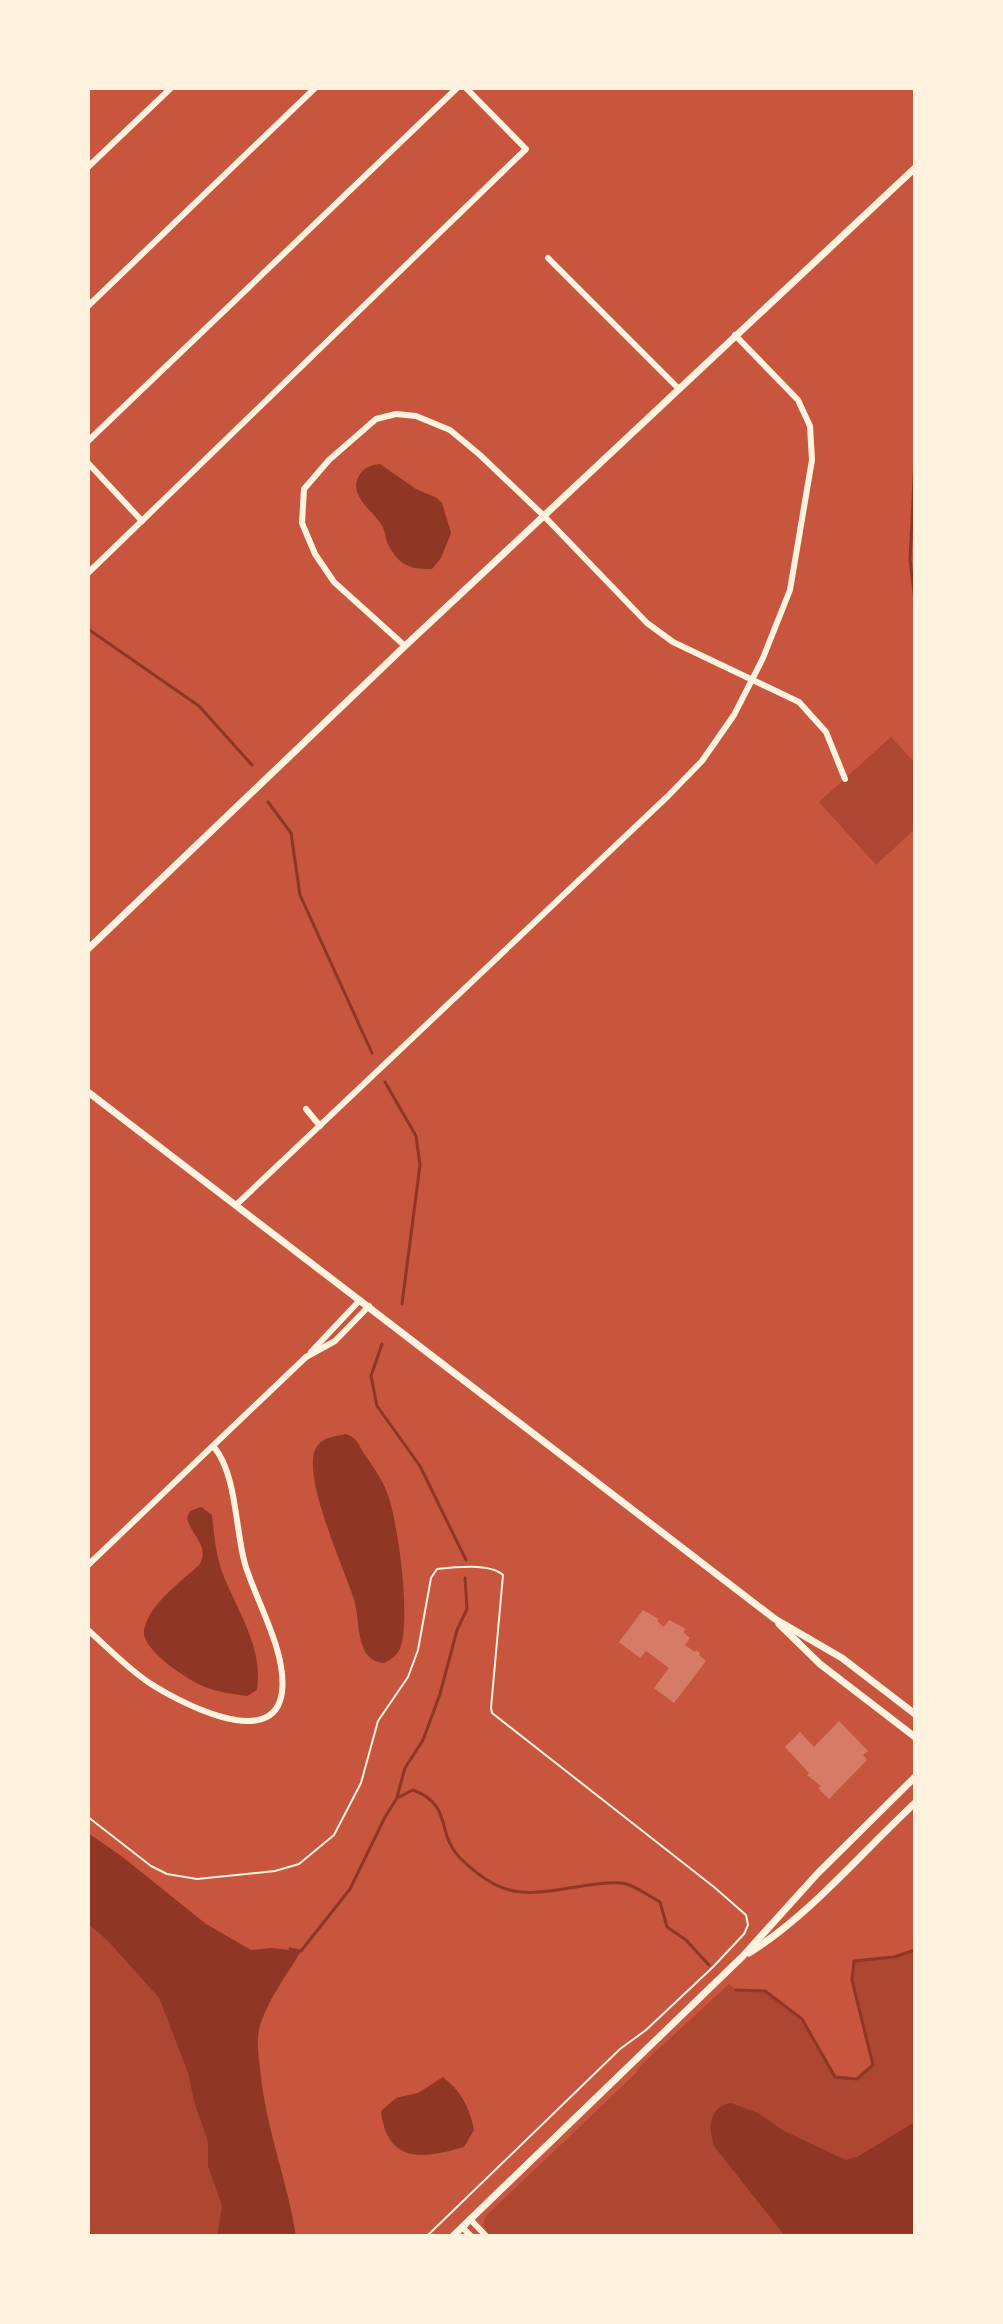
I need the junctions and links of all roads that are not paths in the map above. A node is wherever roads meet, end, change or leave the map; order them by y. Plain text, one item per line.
1 (171, 88) edge
2 (315, 88) edge
3 (457, 88) edge
4 (466, 88) edge
5 (88, 167) edge
6 (915, 168) edge
7 (548, 258) dead end
8 (88, 306) edge
9 (735, 335) junction
10 (678, 388) junction
11 (88, 441) edge
12 (88, 463) edge
13 (544, 516) junction
14 (142, 521) junction
15 (88, 573) edge
16 (405, 646) junction
17 (753, 679) junction
18 (845, 779) dead end
19 (88, 949) edge
20 (88, 1092) edge
21 (306, 1109) dead end
22 (320, 1126) junction
23 (236, 1205) junction
24 (360, 1300) junction
25 (369, 1306) junction
26 (306, 1357) junction
27 (214, 1447) junction
28 (88, 1565) edge
29 (775, 1619) junction
30 (88, 1630) edge
31 (915, 1714) edge
32 (915, 1737) edge
33 (915, 1777) edge
34 (915, 1803) edge
35 (743, 1956) junction
36 (470, 2219) junction
37 (462, 2227) junction
38 (453, 2236) edge
39 (471, 2236) edge
40 (486, 2236) edge

1 - 5 street
2 - 8 street
3 - 11 street
4 - 14 street
6 - 9 street
7 - 10 street
9 - 10 street
9 - 17 street
10 - 13 street
12 - 14 street
13 - 16 street
13 - 16 street
13 - 17 street
14 - 15 street
16 - 19 street
17 - 18 street
17 - 22 street
20 - 23 street
21 - 22 street
22 - 23 street
23 - 24 street
24 - 25 street
24 - 26 street
25 - 26 street
25 - 29 street
26 - 27 street
27 - 28 street
27 - 30 street
29 - 31 street
29 - 32 street
33 - 35 street
34 - 35 street
35 - 36 street
36 - 37 street
36 - 40 street
37 - 38 street
37 - 39 street

